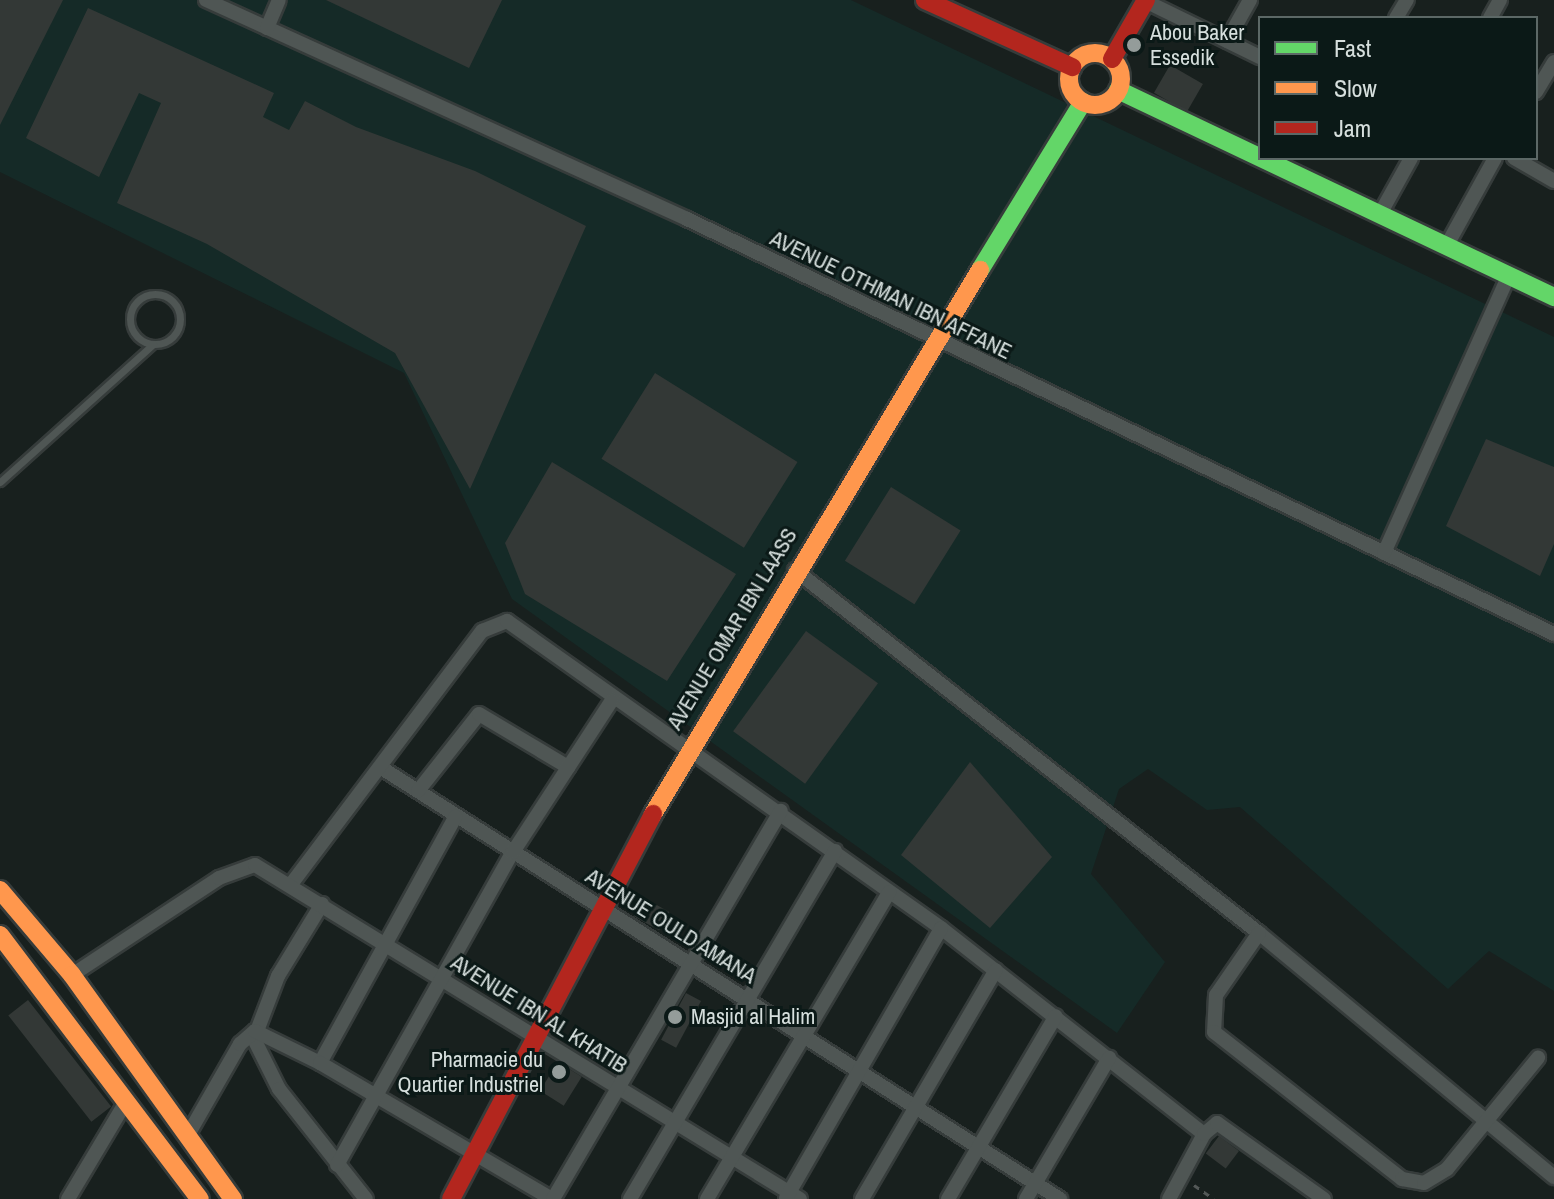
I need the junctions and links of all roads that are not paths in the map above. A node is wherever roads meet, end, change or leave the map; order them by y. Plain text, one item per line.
1 (206, 0) edge
2 (279, 0) edge
3 (925, 0) edge
4 (1145, 0) edge
5 (1250, 0) edge
6 (267, 28) junction
7 (1227, 41) junction
8 (1258, 56) edge
9 (1112, 59) junction
10 (1554, 62) edge
11 (1072, 67) junction
12 (1544, 89) edge
13 (1118, 90) junction
14 (1083, 102) junction
15 (1257, 152) edge
16 (1273, 160) edge
17 (1410, 160) edge
18 (1494, 160) edge
19 (1517, 160) edge
20 (1554, 181) edge
21 (1380, 214) junction
22 (1447, 245) junction
23 (1509, 275) junction
24 (1554, 297) edge
25 (936, 343) junction
26 (153, 344) junction
27 (0, 482) edge
28 (1384, 553) junction
29 (795, 570) junction
30 (1554, 634) edge
31 (612, 700) junction
32 (687, 749) junction
33 (380, 767) junction
34 (568, 767) junction
35 (418, 791) junction
36 (781, 811) junction
37 (455, 817) junction
38 (835, 851) junction
39 (513, 852) junction
40 (292, 883) junction
41 (0, 890) edge
42 (889, 892) junction
43 (322, 904) junction
44 (605, 911) junction
45 (941, 928) junction
46 (1259, 933) junction
47 (0, 935) edge
48 (381, 944) junction
49 (688, 962) junction
50 (996, 970) junction
51 (72, 975) junction
52 (444, 980) junction
53 (743, 998) junction
54 (1056, 1016) junction
55 (255, 1031) junction
56 (804, 1036) junction
57 (537, 1040) junction
58 (1109, 1058) junction
59 (1538, 1058) dead end
60 (320, 1063) junction
61 (857, 1070) junction
62 (616, 1089) junction
63 (378, 1097) junction
64 (127, 1100) junction
65 (914, 1106) junction
66 (1488, 1120) junction
67 (673, 1124) junction
68 (189, 1133) junction
69 (1204, 1134) junction
70 (979, 1147) junction
71 (476, 1154) junction
72 (731, 1157) junction
73 (337, 1165) junction
74 (1554, 1177) edge
75 (1035, 1183) junction
76 (792, 1197) edge
77 (68, 1199) edge
78 (200, 1199) edge
79 (233, 1199) edge
80 (366, 1199) edge
81 (451, 1199) edge
82 (553, 1199) edge
83 (630, 1199) edge
84 (707, 1199) edge
85 (862, 1199) edge
86 (948, 1199) edge
87 (1026, 1199) edge
88 (1060, 1199) edge
89 (1169, 1199) edge
90 (1324, 1199) edge

1 - 6 street, AVENUE OTHMAN IBN AFFANE
2 - 6 street
3 - 11 street
4 - 7 street
4 - 9 street
5 - 7 street
6 - 25 street, AVENUE OTHMAN IBN AFFANE
7 - 8 street
9 - 11 street
9 - 13 street
10 - 12 street
11 - 14 street
13 - 14 street
13 - 15 street
14 - 25 street, AVENUE OMAR IBN LAASS
16 - 21 street
17 - 21 street
18 - 22 street
19 - 20 street
21 - 22 street
22 - 23 street
23 - 24 street
23 - 28 street
25 - 28 street, AVENUE OTHMAN IBN AFFANE
25 - 29 street, AVENUE OMAR IBN LAASS
26 - 26 lane
26 - 27 lane
28 - 30 street, AVENUE OTHMAN IBN AFFANE
29 - 32 street, AVENUE OMAR IBN LAASS
29 - 46 street
31 - 32 street
31 - 33 street
31 - 34 street
32 - 36 street
32 - 44 street, AVENUE OMAR IBN LAASS
33 - 35 street, AVENUE OULD AMANA
33 - 40 street
34 - 35 street
34 - 39 street
35 - 37 street, AVENUE OULD AMANA
36 - 38 street
36 - 49 street
37 - 39 street, AVENUE OULD AMANA
37 - 48 street
38 - 42 street
38 - 53 street
39 - 44 street, AVENUE OULD AMANA
39 - 52 street
40 - 43 street, AVENUE IBN AL KHATIB
40 - 51 street, AVENUE IBN AL KHATIB
41 - 51 street
42 - 45 street
42 - 56 street
43 - 48 street, AVENUE IBN AL KHATIB
43 - 55 street
44 - 49 street, AVENUE OULD AMANA
44 - 57 street, AVENUE OMAR IBN LAASS
45 - 50 street
45 - 61 street
46 - 66 street
46 - 66 street
47 - 64 street
48 - 52 street, AVENUE IBN AL KHATIB
48 - 60 street
49 - 53 street, AVENUE OULD AMANA
49 - 62 street
50 - 54 street
50 - 65 street
51 - 68 street
52 - 57 street, AVENUE IBN AL KHATIB
52 - 63 street
53 - 56 street, AVENUE OULD AMANA
53 - 67 street
54 - 58 street
54 - 70 street
55 - 60 street
55 - 68 street
55 - 73 street
56 - 61 street, AVENUE OULD AMANA
56 - 72 street
57 - 62 street, AVENUE IBN AL KHATIB
57 - 71 street, AVENUE OMAR IBN LAASS
58 - 69 street
58 - 75 street
59 - 66 street
60 - 63 street
61 - 65 street, AVENUE OULD AMANA
61 - 76 street
62 - 67 street, AVENUE IBN AL KHATIB
62 - 82 street
63 - 71 street
63 - 73 street
64 - 77 street
64 - 78 street
65 - 70 street, AVENUE OULD AMANA
65 - 85 street
66 - 74 street
67 - 72 street, AVENUE IBN AL KHATIB
67 - 83 street
68 - 79 street
69 - 89 street
69 - 90 street
70 - 75 street, AVENUE OULD AMANA
70 - 86 street
71 - 81 street, AVENUE OMAR IBN LAASS
71 - 82 street
72 - 76 street, AVENUE IBN AL KHATIB
72 - 84 street
73 - 80 street
75 - 87 street
75 - 88 street, AVENUE OULD AMANA

